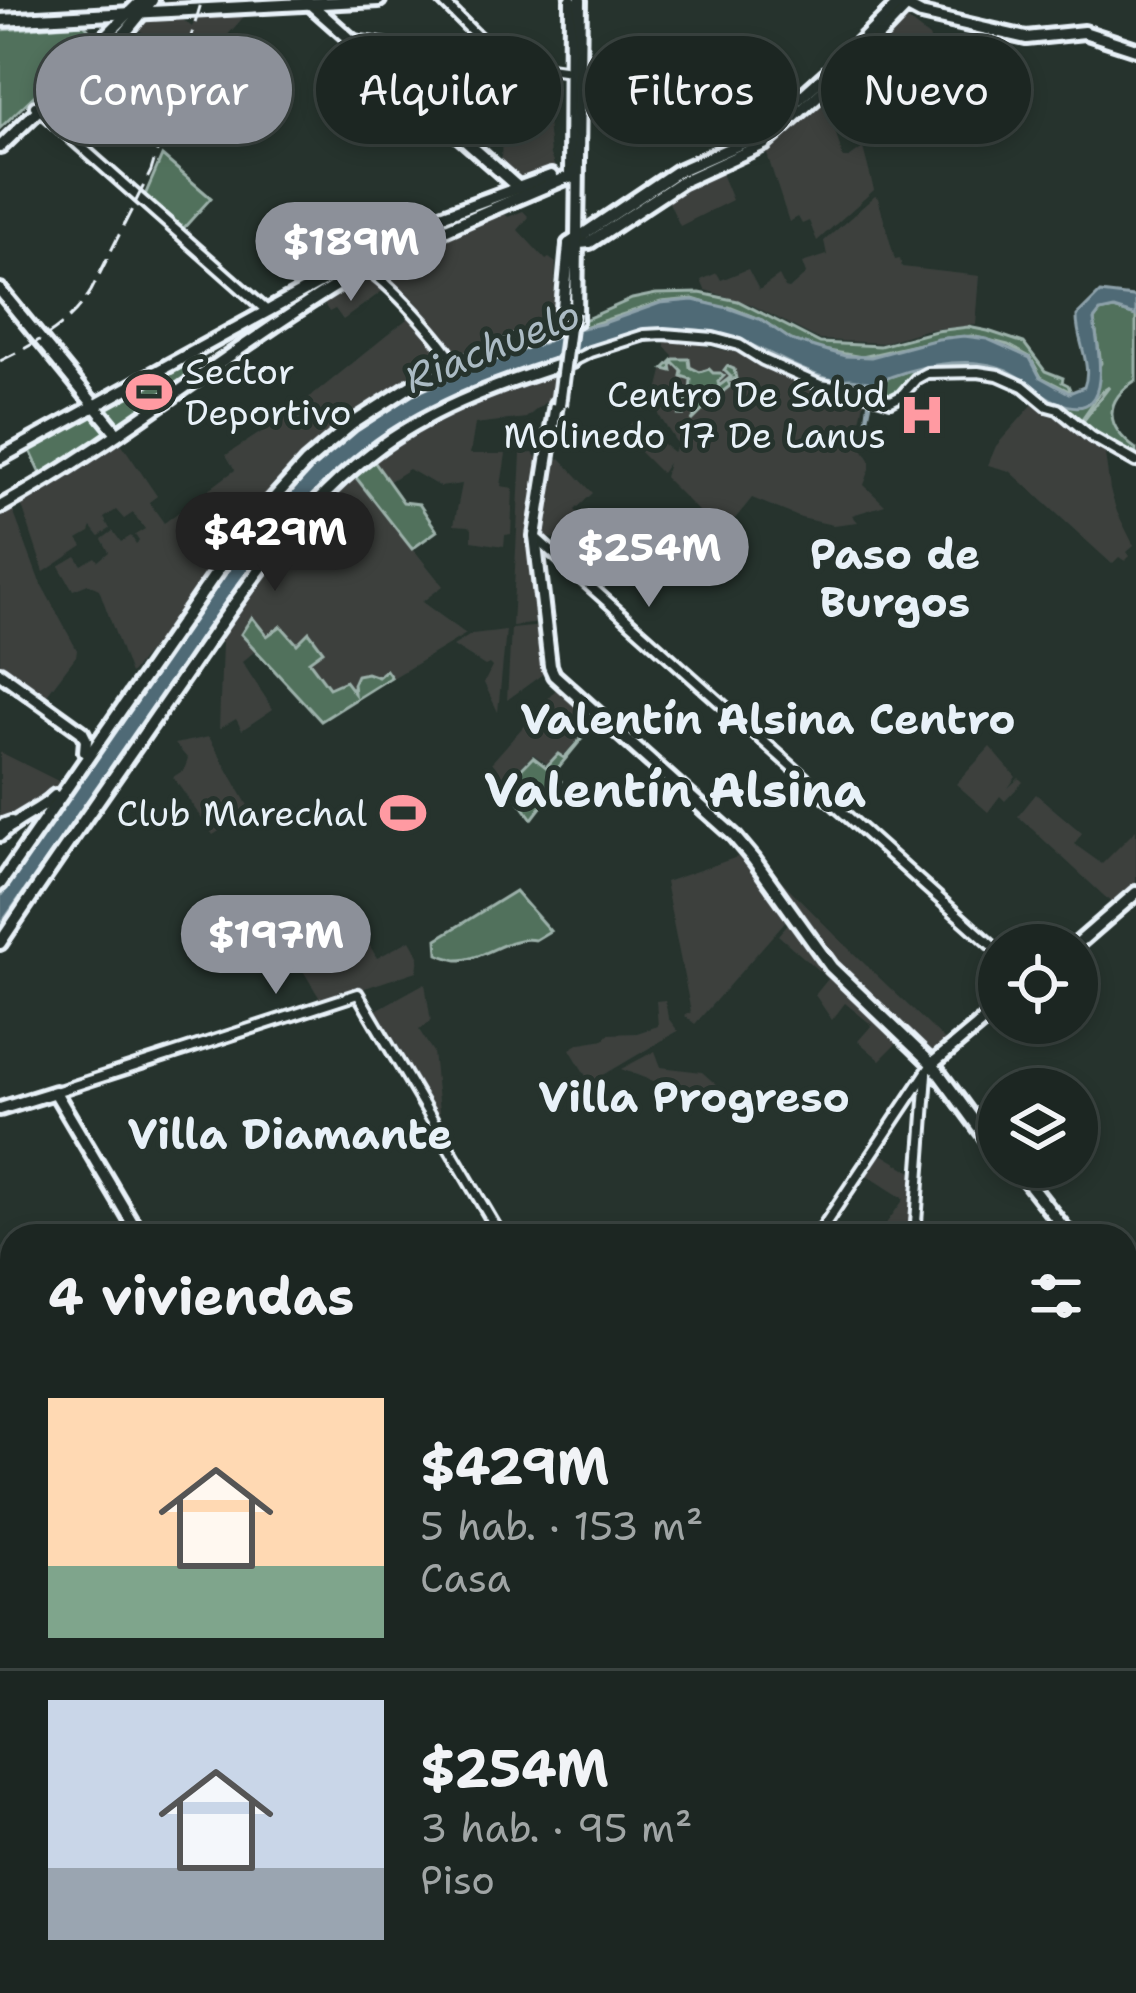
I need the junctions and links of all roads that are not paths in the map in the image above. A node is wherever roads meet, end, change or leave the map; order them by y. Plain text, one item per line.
1 (379, 0) edge
2 (441, 0) edge
3 (576, 0) edge
4 (312, 1) edge
5 (902, 3) edge
6 (140, 7) edge
7 (0, 19) edge
8 (110, 36) edge
9 (118, 36) edge
10 (351, 36) edge
11 (475, 36) edge
12 (1095, 36) junction
13 (1136, 50) edge
14 (561, 69) edge
15 (570, 71) junction
16 (797, 108) edge
17 (36, 109) edge
18 (0, 143) edge
19 (77, 144) edge
20 (470, 144) edge
21 (740, 144) edge
22 (764, 144) edge
23 (572, 171) junction
24 (522, 191) junction
25 (573, 248) junction
26 (363, 264) junction
27 (0, 290) edge
28 (267, 311) junction
29 (569, 316) junction
30 (213, 340) junction
31 (199, 350) dead end
32 (572, 361) joint
33 (458, 363) junction
34 (96, 404) junction
35 (117, 433) junction
36 (0, 458) edge
37 (1136, 462) edge
38 (0, 507) edge
39 (537, 539) junction
40 (220, 565) junction
41 (0, 671) edge
42 (109, 720) junction
43 (81, 725) junction
44 (92, 746) junction
45 (4, 829) edge
46 (31, 839) junction
47 (13, 864) junction
48 (0, 870) edge
49 (0, 884) edge
50 (1136, 896) edge
51 (1098, 929) edge
52 (978, 933) edge
53 (0, 943) edge
54 (978, 1029) edge
55 (933, 1066) junction
56 (55, 1092) junction
57 (0, 1109) edge
58 (978, 1119) edge
59 (978, 1127) edge
60 (1027, 1188) edge
61 (1030, 1188) edge
62 (133, 1224) edge
63 (493, 1224) edge
64 (825, 1224) edge
65 (916, 1224) edge
66 (1052, 1224) edge
67 (1060, 1224) edge

1 - 4 main road
2 - 11 street
3 - 15 main road
3 - 23 main road
4 - 6 main road
4 - 10 main road
5 - 12 main road
5 - 12 main road
5 - 16 main road
6 - 7 main road
6 - 8 main road
6 - 9 main road
12 - 13 main road
14 - 15 street
15 - 23 main road
17 - 18 main road
19 - 28 street
20 - 24 main road
21 - 25 main road
22 - 25 main road
23 - 24 main road
23 - 25 main road
24 - 26 main road
24 - 26 main road
25 - 29 main road
26 - 28 main road
26 - 33 street
26 - 35 main road
27 - 34 main road
28 - 30 main road
29 - 33 main road
29 - 39 main road, bridge
30 - 31 main road
30 - 34 main road
32 - 37 street
32 - 53 main road
33 - 40 main road
34 - 35 main road
34 - 36 main road
35 - 38 main road
39 - 52 street
39 - 55 main road
40 - 42 main road
40 - 44 main road
41 - 43 main road
41 - 44 main road
42 - 43 main road
42 - 44 main road
43 - 44 main road
44 - 45 main road
44 - 46 main road
45 - 46 main road
46 - 47 main road
47 - 48 main road
47 - 49 main road
50 - 51 main road
54 - 55 main road
55 - 58 main road
55 - 59 main road
55 - 64 street
55 - 65 street
56 - 57 main road
56 - 62 main road
56 - 63 street
60 - 66 main road
61 - 67 main road

